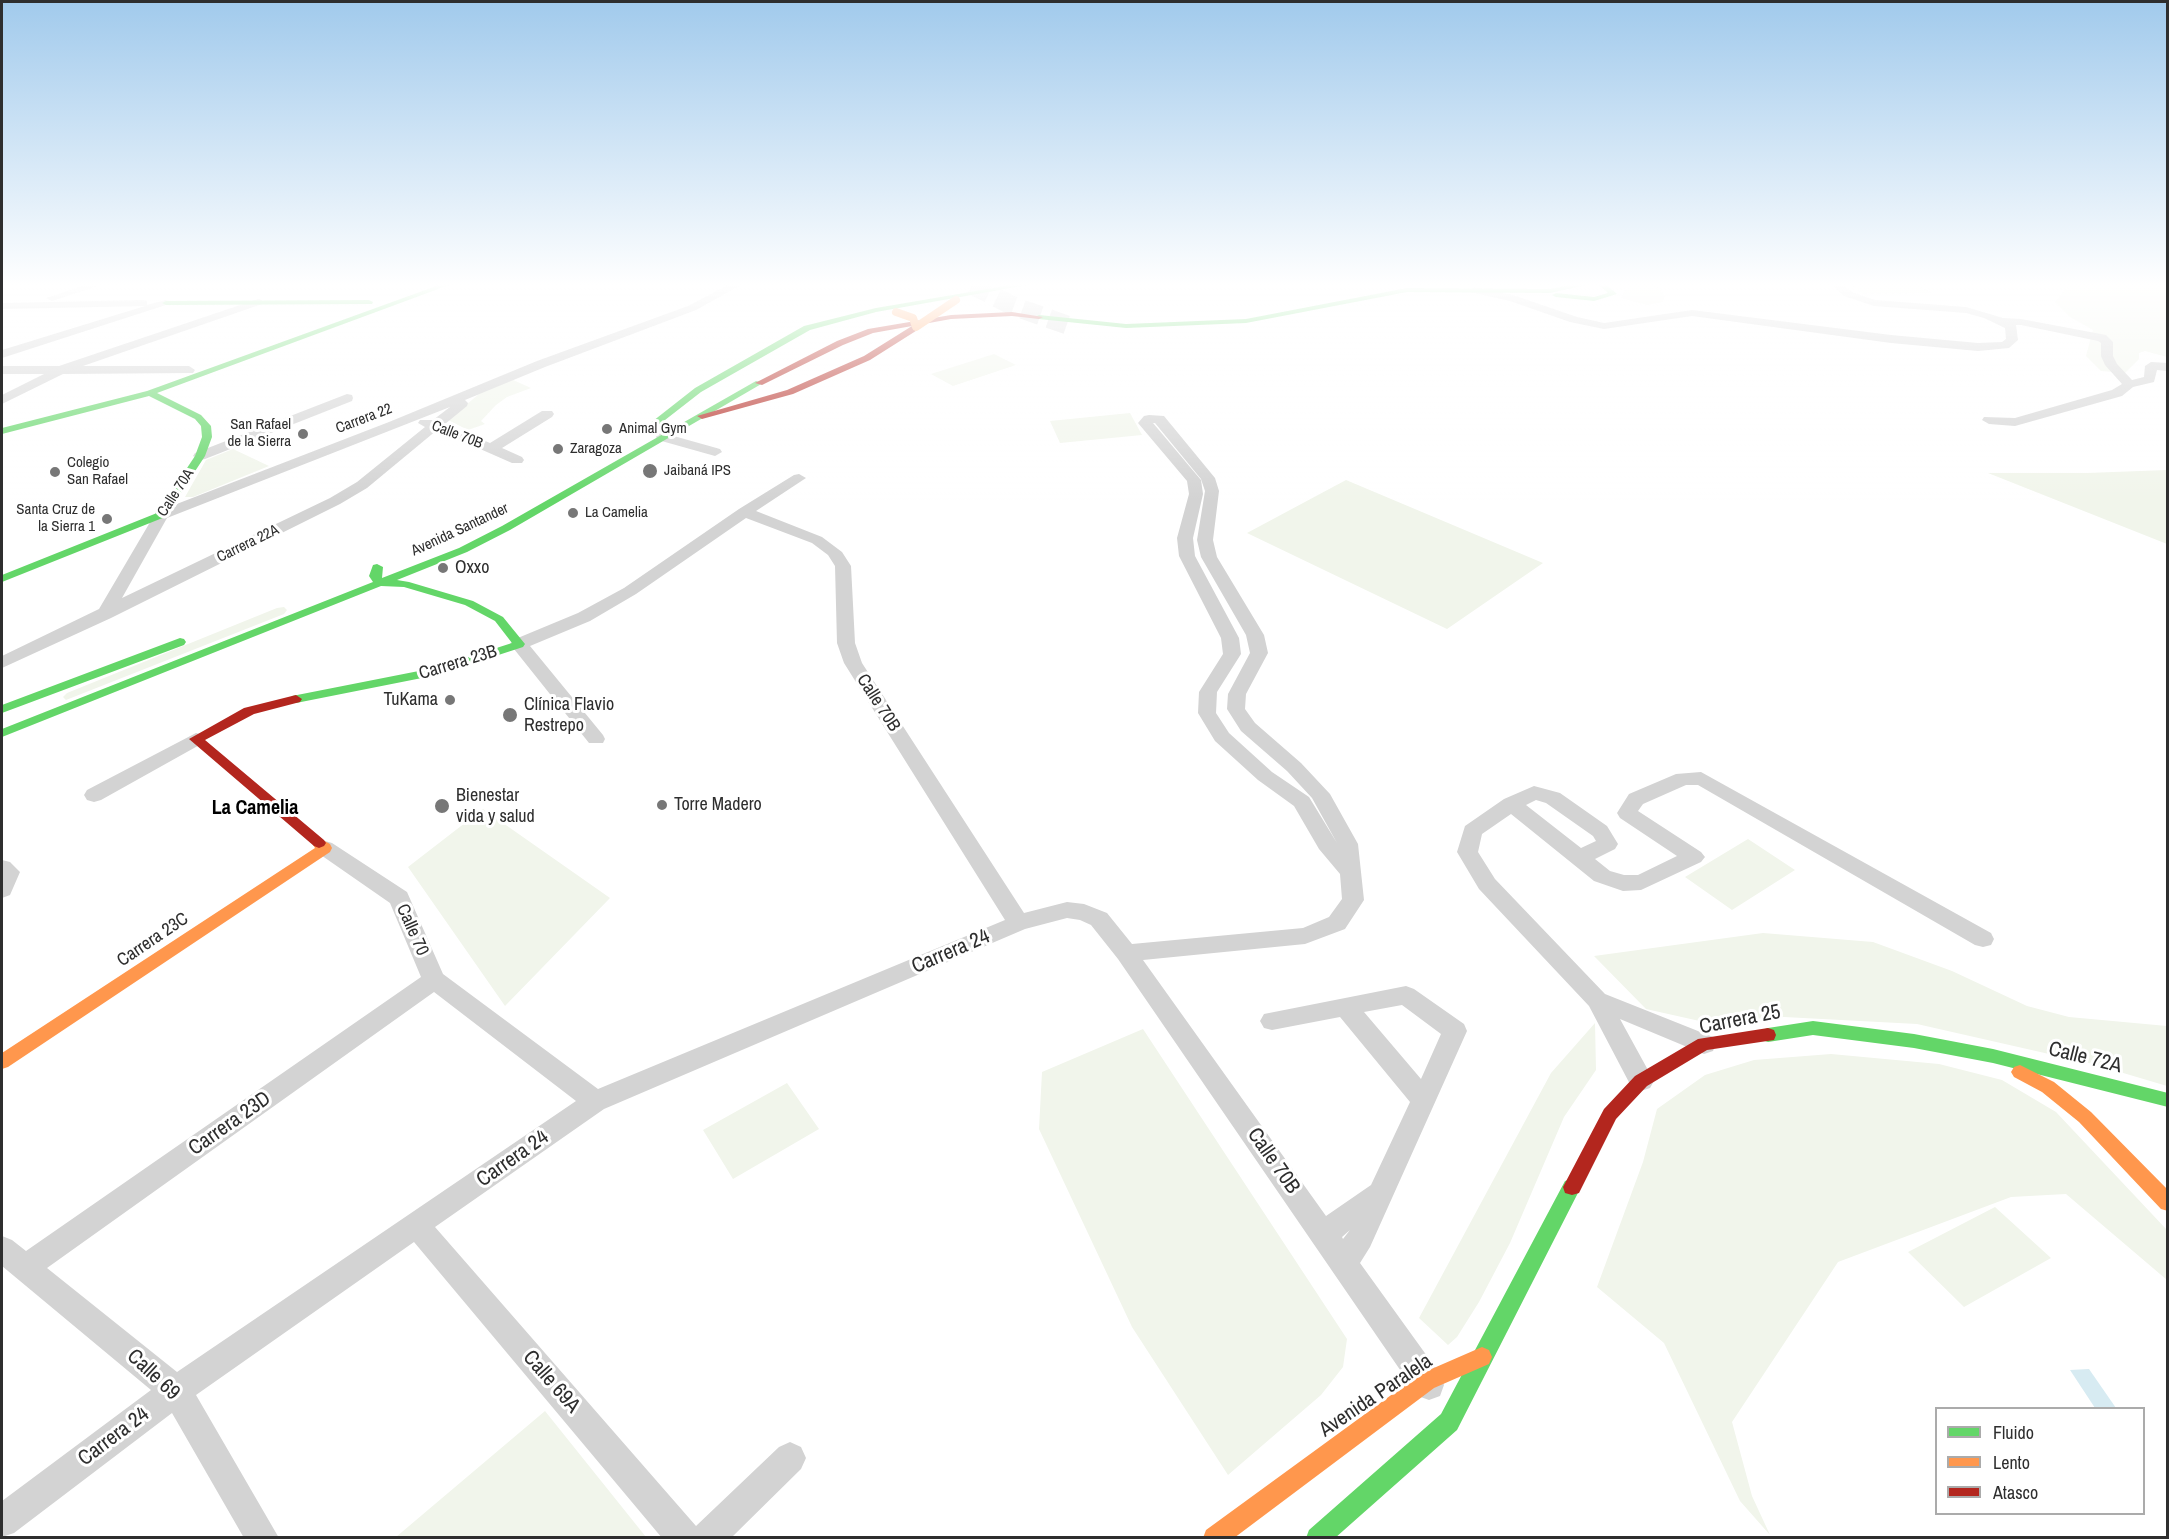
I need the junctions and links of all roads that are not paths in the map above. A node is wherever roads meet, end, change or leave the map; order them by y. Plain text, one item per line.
1 (98, 357) edge
2 (224, 357) edge
3 (249, 357) edge
4 (560, 357) edge
5 (754, 357) edge
6 (796, 357) edge
7 (812, 357) edge
8 (869, 357) edge
9 (2107, 357) edge
10 (2168, 367) edge
11 (63, 369) junction
12 (2, 370) edge
13 (189, 370) junction
14 (2129, 384) junction
15 (475, 392) junction
16 (150, 393) junction
17 (347, 398) dead end
18 (2, 400) edge
19 (547, 414) dead end
20 (702, 416) junction
21 (1989, 420) dead end
22 (2, 422) edge
23 (394, 425) junction
24 (437, 425) junction
25 (2, 431) edge
26 (663, 437) junction
27 (491, 448) junction
28 (715, 452) dead end
29 (200, 456) junction
30 (517, 460) dead end
31 (799, 477) dead end
32 (744, 512) junction
33 (161, 515) junction
34 (358, 575) dead end
35 (2, 579) edge
36 (404, 580) junction
37 (380, 583) junction
38 (105, 614) junction
39 (194, 636) dead end
40 (519, 644) junction
41 (2, 663) edge
42 (2, 709) edge
43 (2, 733) edge
44 (196, 739) junction
45 (596, 739) dead end
46 (94, 795) dead end
47 (1511, 804) junction
48 (325, 848) junction
49 (1579, 858) junction
50 (1349, 870) junction
51 (1084, 912) joint
52 (1019, 923) junction
53 (1983, 939) dead end
54 (1126, 952) junction
55 (434, 980) junction
56 (1597, 1000) junction
57 (1345, 1007) junction
58 (1272, 1021) dead end
59 (1704, 1044) junction
60 (1993, 1056) junction
61 (2, 1062) edge
62 (2085, 1079) junction
63 (1641, 1081) junction
64 (1423, 1099) junction
65 (2168, 1100) edge
66 (595, 1101) junction
67 (2085, 1117) junction
68 (1381, 1193) junction
69 (2168, 1203) edge
70 (417, 1226) junction
71 (1325, 1235) junction
72 (2, 1249) edge
73 (1344, 1263) junction
74 (26, 1267) junction
75 (1482, 1357) junction
76 (1427, 1381) junction
77 (176, 1391) junction
78 (1449, 1422) junction
79 (790, 1458) dead end
80 (2, 1521) edge
81 (1229, 1525) junction
82 (263, 1538) edge
83 (684, 1538) edge
84 (707, 1538) edge
85 (1214, 1538) edge
86 (1238, 1538) edge
87 (1317, 1538) edge

1 - 11 street
2 - 13 main road
3 - 16 main road
4 - 15 street, Carrera 22
5 - 6 main road
7 - 20 main road
8 - 20 main road, Avenida Santander
9 - 14 street
10 - 14 street
11 - 12 street
11 - 13 street
11 - 18 street
13 - 22 main road
14 - 21 street
15 - 23 street, Carrera 22
15 - 24 street, Carrera 22A
16 - 25 main road
16 - 29 main road, Calle 70A
17 - 29 street
19 - 27 street
20 - 26 main road, Avenida Santander
23 - 24 street, Calle 70B
23 - 33 street, Carrera 22
24 - 27 street, Calle 70B
24 - 38 street, Carrera 22A
26 - 28 street
26 - 36 main road, Avenida Santander
27 - 30 street, Calle 70B
29 - 33 main road, Calle 70A
31 - 32 street, Carrera 23B
32 - 40 street, Carrera 23B
32 - 52 street, Calle 70B
33 - 35 main road, Carrera 22
33 - 38 street, Calle 70A
34 - 37 main road
36 - 37 main road, Avenida Santander
36 - 40 main road
37 - 43 main road, Avenida Santander
38 - 41 street, Carrera 22A
39 - 42 main road
40 - 44 main road, Carrera 23B
40 - 45 street
44 - 46 street, Carrera 23B
44 - 48 main road, Calle 70
47 - 49 street
47 - 49 street
47 - 56 street
48 - 55 street, Calle 70
48 - 61 main road, Carrera 23C
49 - 53 street
50 - 50 street
50 - 54 street
51 - 52 street, Carrera 24
51 - 54 street, Calle 70B
52 - 66 street, Carrera 24
54 - 71 street, Calle 70B
55 - 66 street, Calle 70
55 - 74 street, Carrera 23D
56 - 59 street
56 - 63 street
57 - 58 street
57 - 64 street
57 - 64 street
59 - 60 main road, Carrera 25
59 - 63 main road, Carrera 25
60 - 62 main road, Calle 72A
60 - 67 main road
62 - 65 main road, Calle 72A
62 - 67 main road
63 - 75 main road, Carrera 25
64 - 68 street
66 - 70 street, Carrera 24
67 - 69 main road
68 - 71 street
68 - 73 street
70 - 77 street, Carrera 24
70 - 83 street, Calle 69A
71 - 73 street, Calle 70B
72 - 74 street, Calle 69
73 - 76 street, Calle 70B
74 - 77 street, Calle 69
75 - 76 main road, Avenida Paralela
75 - 78 main road
76 - 78 street, Calle 70B
76 - 81 main road, Avenida Paralela
77 - 80 street, Carrera 24
77 - 82 street, Calle 69
78 - 87 main road
79 - 84 street
81 - 85 main road, Avenida Paralela
81 - 86 main road

